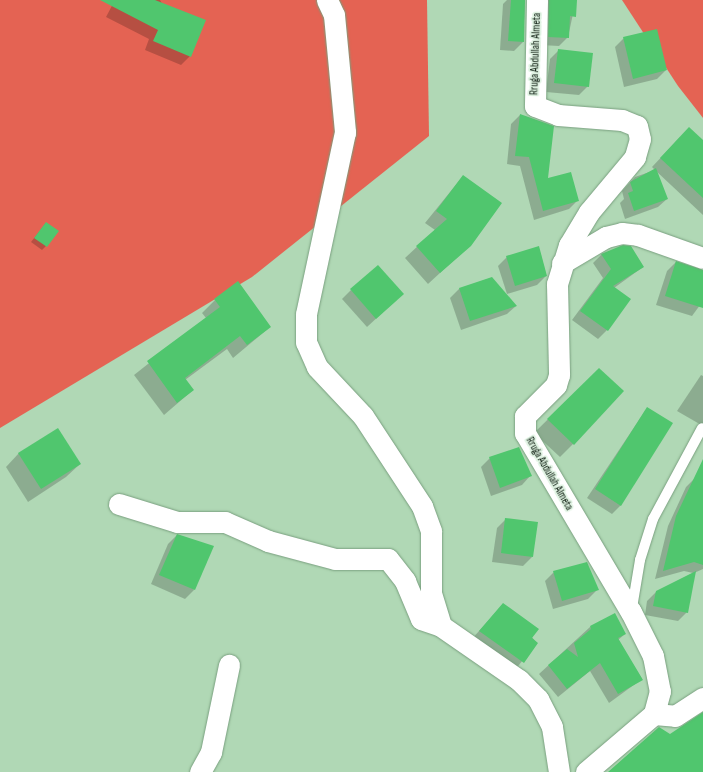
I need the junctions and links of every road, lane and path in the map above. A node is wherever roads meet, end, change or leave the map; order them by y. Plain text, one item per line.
1 (327, 0) edge
2 (537, 0) edge
3 (703, 258) edge
4 (562, 263) junction
5 (702, 428) edge
6 (119, 504) dead end
7 (631, 612) junction
8 (441, 626) junction
9 (229, 665) dead end
10 (703, 698) edge
11 (654, 714) junction
12 (200, 772) edge
13 (559, 772) edge
14 (586, 772) edge

1 - 8 street
2 - 4 street, Rruga Abdullah Almeta
3 - 4 street
4 - 7 street, Rruga Abdullah Almeta
5 - 7 lane
6 - 8 street
7 - 11 street, Rruga Abdullah Almeta
8 - 13 street
9 - 12 street
10 - 11 street
11 - 14 street

